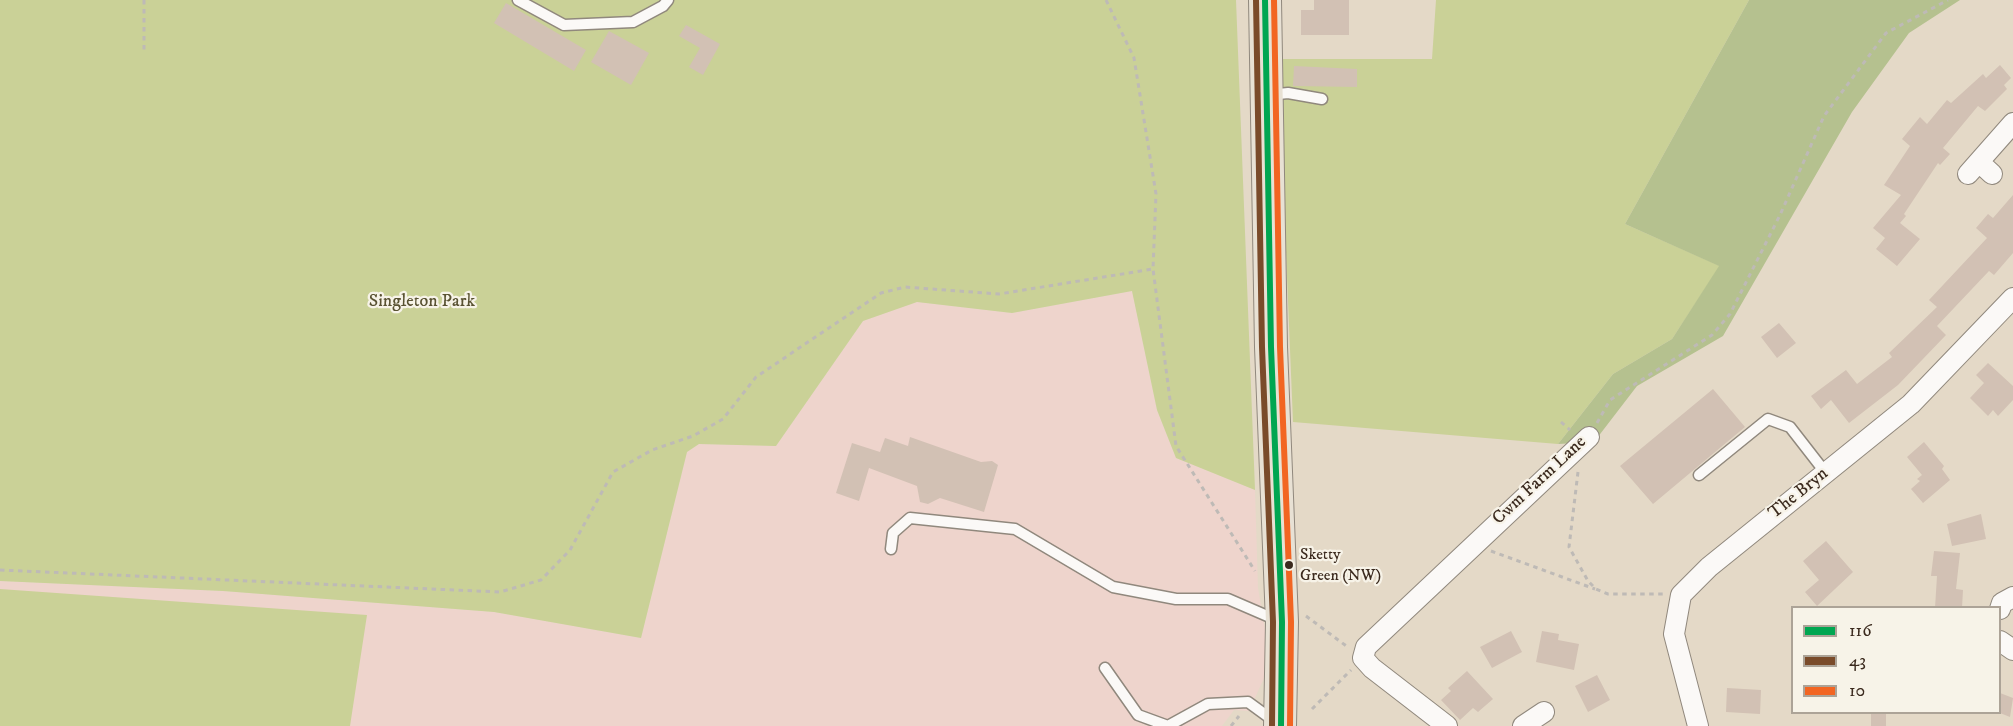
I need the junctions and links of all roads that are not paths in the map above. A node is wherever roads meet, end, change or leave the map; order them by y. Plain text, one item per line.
1 (518, 0) edge
2 (668, 0) edge
3 (1265, 0) edge
4 (1265, 95) junction
5 (1322, 99) dead end
6 (2013, 123) edge
7 (1980, 170) dead end
8 (2013, 298) edge
9 (1589, 437) road end
10 (1825, 472) junction
11 (1699, 475) dead end
12 (891, 549) dead end
13 (2013, 597) edge
14 (2000, 606) edge
15 (1294, 619) junction
16 (2001, 641) edge
17 (2013, 650) edge
18 (1105, 668) dead end
19 (1544, 712) dead end
20 (1281, 726) edge
21 (1447, 726) edge
22 (1523, 726) edge
23 (1698, 726) edge

1 - 2 lane
3 - 4 main road
4 - 5 lane
4 - 15 main road
6 - 7 street
8 - 10 street, The Bryn
9 - 21 street, Cwm Farm Lane
10 - 11 lane
10 - 23 street, The Bryn
12 - 15 lane
13 - 14 street
15 - 20 main road
16 - 17 street
18 - 20 lane
19 - 22 street

